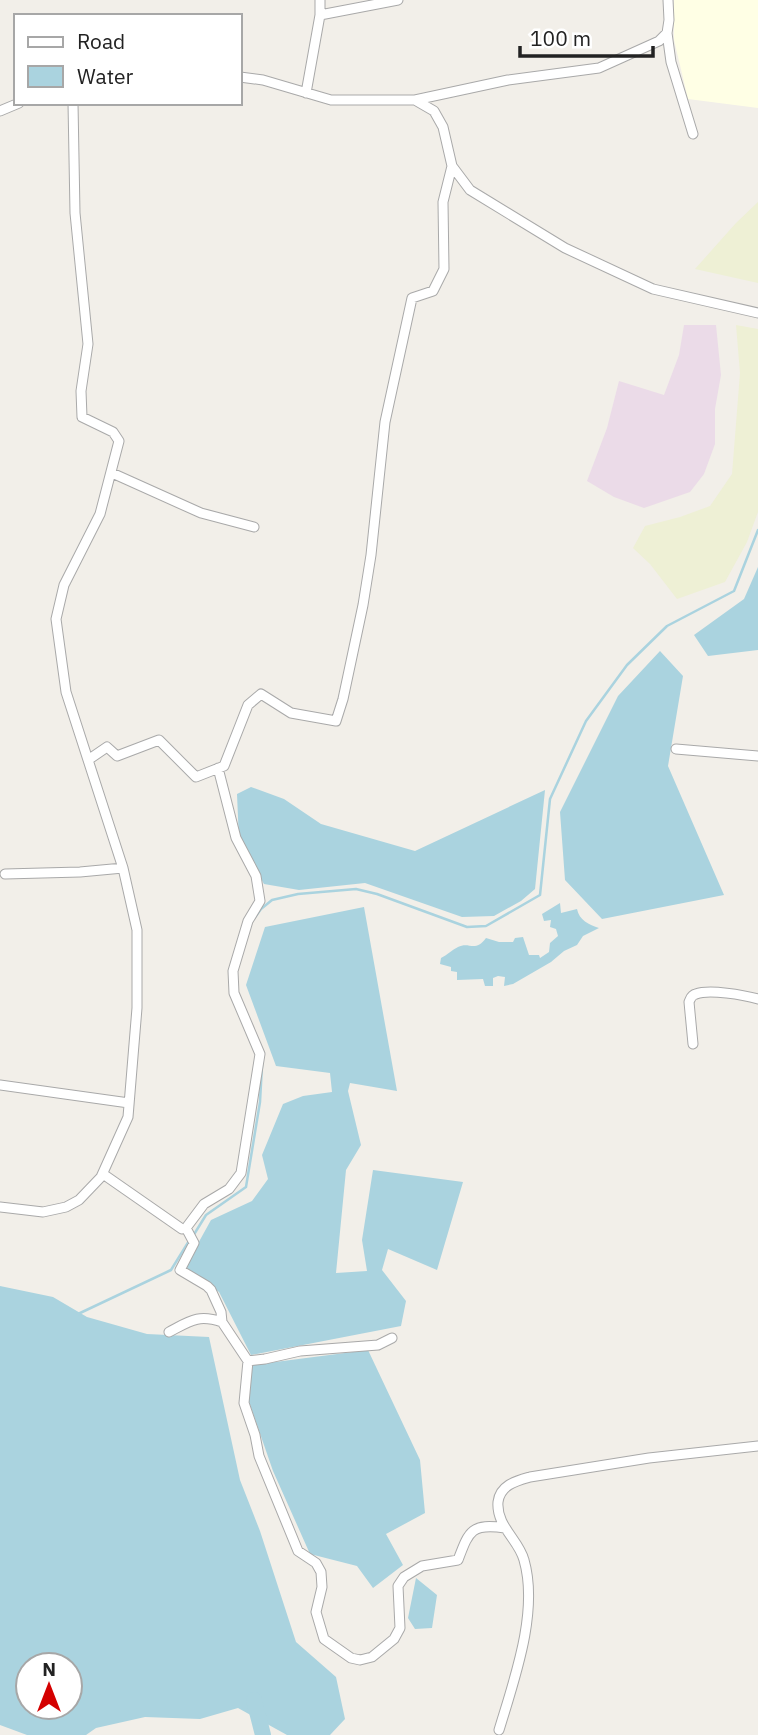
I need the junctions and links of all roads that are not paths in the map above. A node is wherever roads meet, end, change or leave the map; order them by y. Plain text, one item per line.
1 (320, 0) edge
2 (398, 0) edge
3 (668, 0) edge
4 (320, 15) junction
5 (667, 33) junction
6 (242, 77) edge
7 (306, 93) junction
8 (415, 100) junction
9 (73, 105) edge
10 (693, 134) dead end
11 (452, 166) junction
12 (758, 313) edge
13 (112, 473) junction
14 (254, 527) dead end
15 (676, 749) dead end
16 (758, 756) edge
17 (88, 760) junction
18 (218, 768) junction
19 (123, 868) junction
20 (5, 874) dead end
21 (758, 999) edge
22 (693, 1044) dead end
23 (0, 1085) edge
24 (129, 1103) junction
25 (103, 1174) junction
26 (0, 1207) edge
27 (186, 1228) junction
28 (222, 1322) junction
29 (169, 1332) dead end
30 (392, 1338) dead end
31 (248, 1361) junction
32 (758, 1446) edge
33 (505, 1528) junction
34 (499, 1730) dead end

1 - 4 street
2 - 4 street
3 - 5 street
4 - 7 street
5 - 8 street
5 - 10 street
6 - 7 street
7 - 8 street
8 - 11 street
9 - 13 street
11 - 12 street
11 - 18 street
13 - 14 street
13 - 17 street
15 - 16 street
17 - 18 street
17 - 19 street
18 - 27 street
19 - 20 street
19 - 24 street
21 - 22 street
23 - 24 street
24 - 25 street
25 - 26 street
25 - 27 street
27 - 28 street
28 - 29 street
28 - 31 street
30 - 31 street
31 - 33 street
32 - 33 street
33 - 34 street

